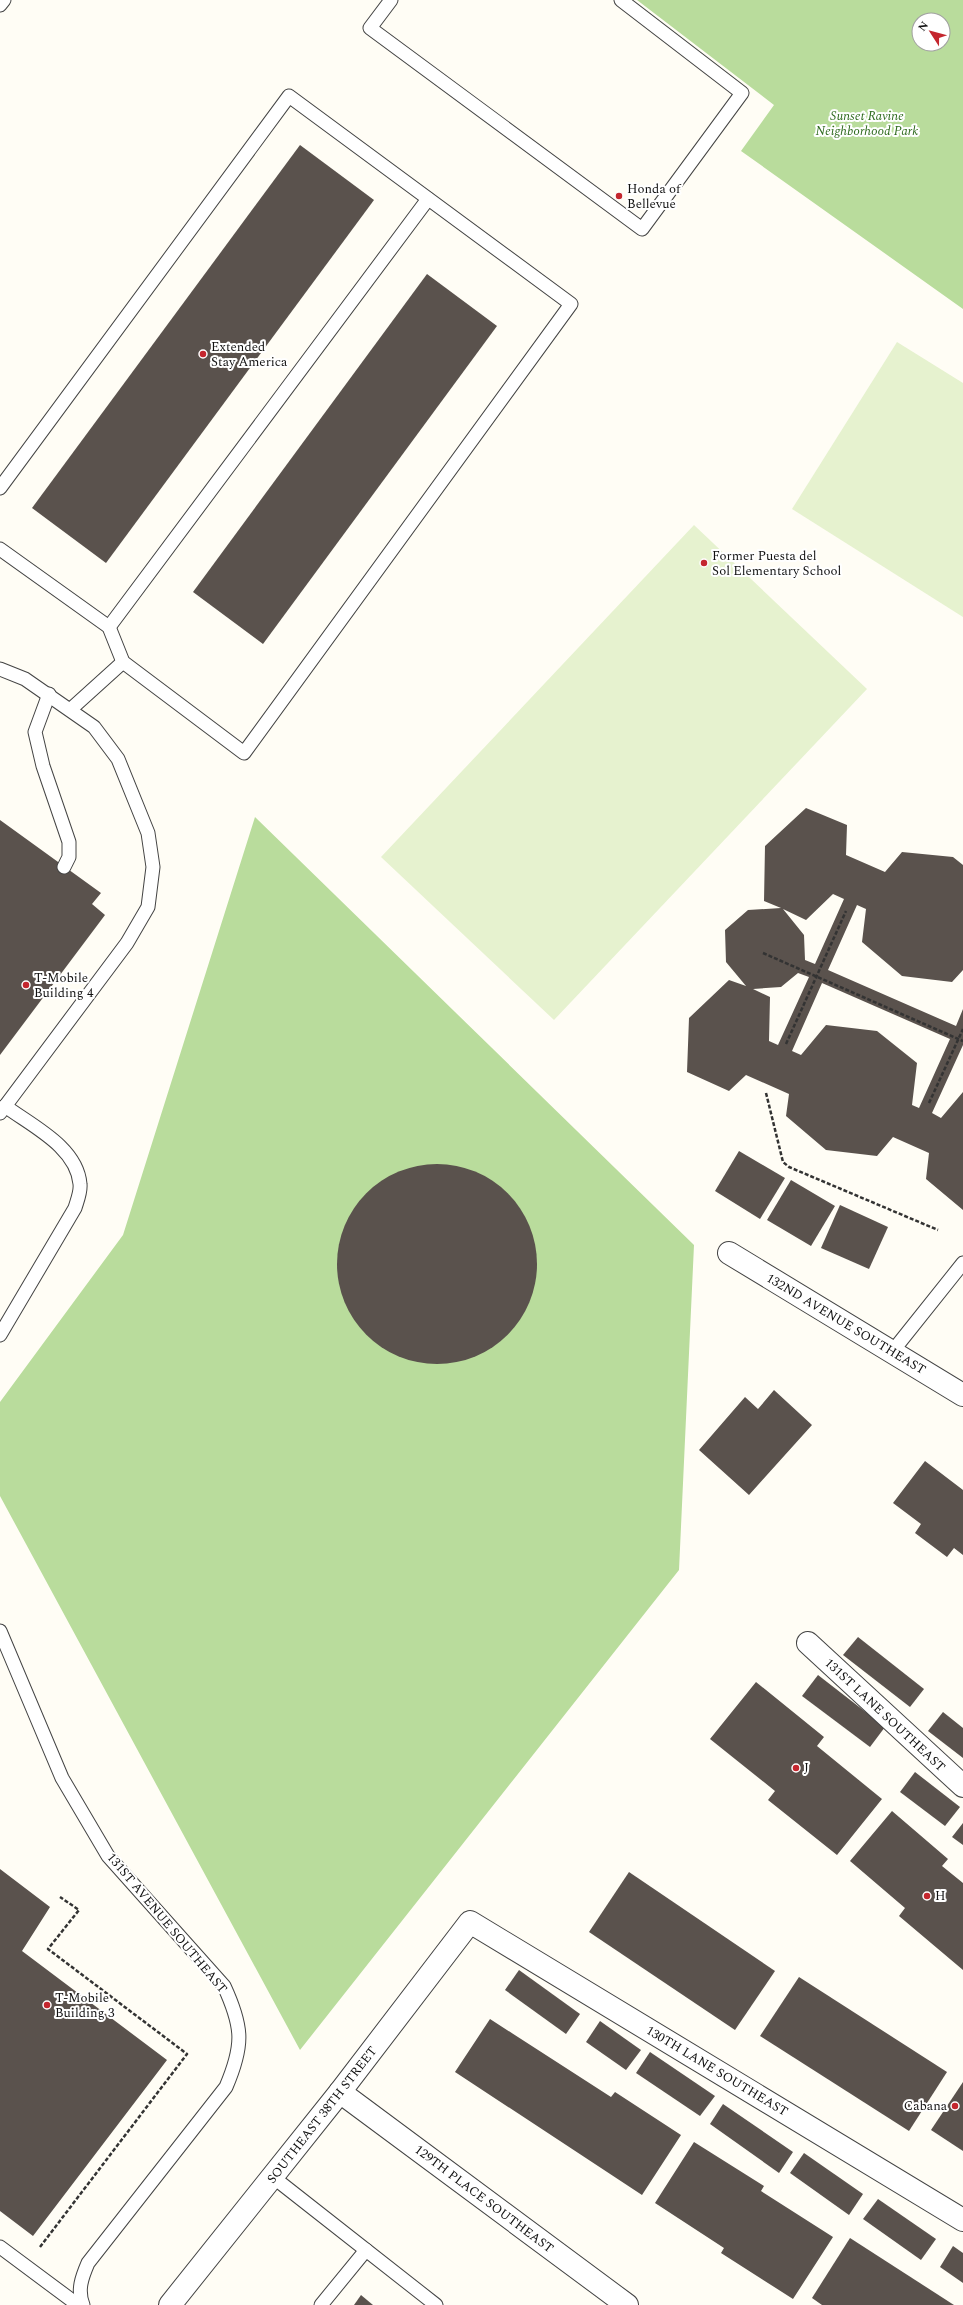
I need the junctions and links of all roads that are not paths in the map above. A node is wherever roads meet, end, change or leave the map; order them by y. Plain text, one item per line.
1 (4, 0) edge
2 (391, 0) edge
3 (621, 0) edge
4 (0, 5) edge
5 (428, 199) junction
6 (0, 488) edge
7 (0, 549) edge
8 (109, 627) junction
9 (123, 662) junction
10 (0, 669) edge
11 (49, 694) junction
12 (71, 709) junction
13 (64, 867) dead end
14 (2, 1109) edge
15 (729, 1253) dead end
16 (963, 1263) edge
17 (0, 1335) edge
18 (892, 1352) junction
19 (963, 1395) edge
20 (0, 1632) edge
21 (808, 1643) dead end
22 (963, 1786) edge
23 (470, 1922) joint
24 (340, 2092) junction
25 (273, 2177) junction
26 (963, 2220) edge
27 (0, 2247) edge
28 (366, 2250) junction
29 (78, 2305) edge
30 (83, 2305) edge
31 (170, 2305) edge
32 (321, 2305) edge
33 (436, 2305) edge
34 (627, 2305) edge

1 - 4 lane
2 - 3 lane
5 - 6 lane
5 - 8 lane
5 - 9 lane
7 - 8 lane
8 - 9 lane
9 - 12 lane
10 - 11 lane
11 - 12 lane
11 - 13 lane
12 - 14 lane
14 - 17 lane
15 - 18 street, 132ND AVENUE SOUTHEAST
16 - 18 lane
18 - 19 street, 132ND AVENUE SOUTHEAST
20 - 30 lane, 131ST AVENUE SOUTHEAST
21 - 22 street, 131ST LANE SOUTHEAST
23 - 24 street, SOUTHEAST 38TH STREET
23 - 26 street, 130TH LANE SOUTHEAST
24 - 25 street, SOUTHEAST 38TH STREET
24 - 34 street, 129TH PLACE SOUTHEAST
25 - 28 lane
25 - 31 street, SOUTHEAST 38TH STREET
27 - 29 lane
28 - 32 lane
28 - 33 lane

